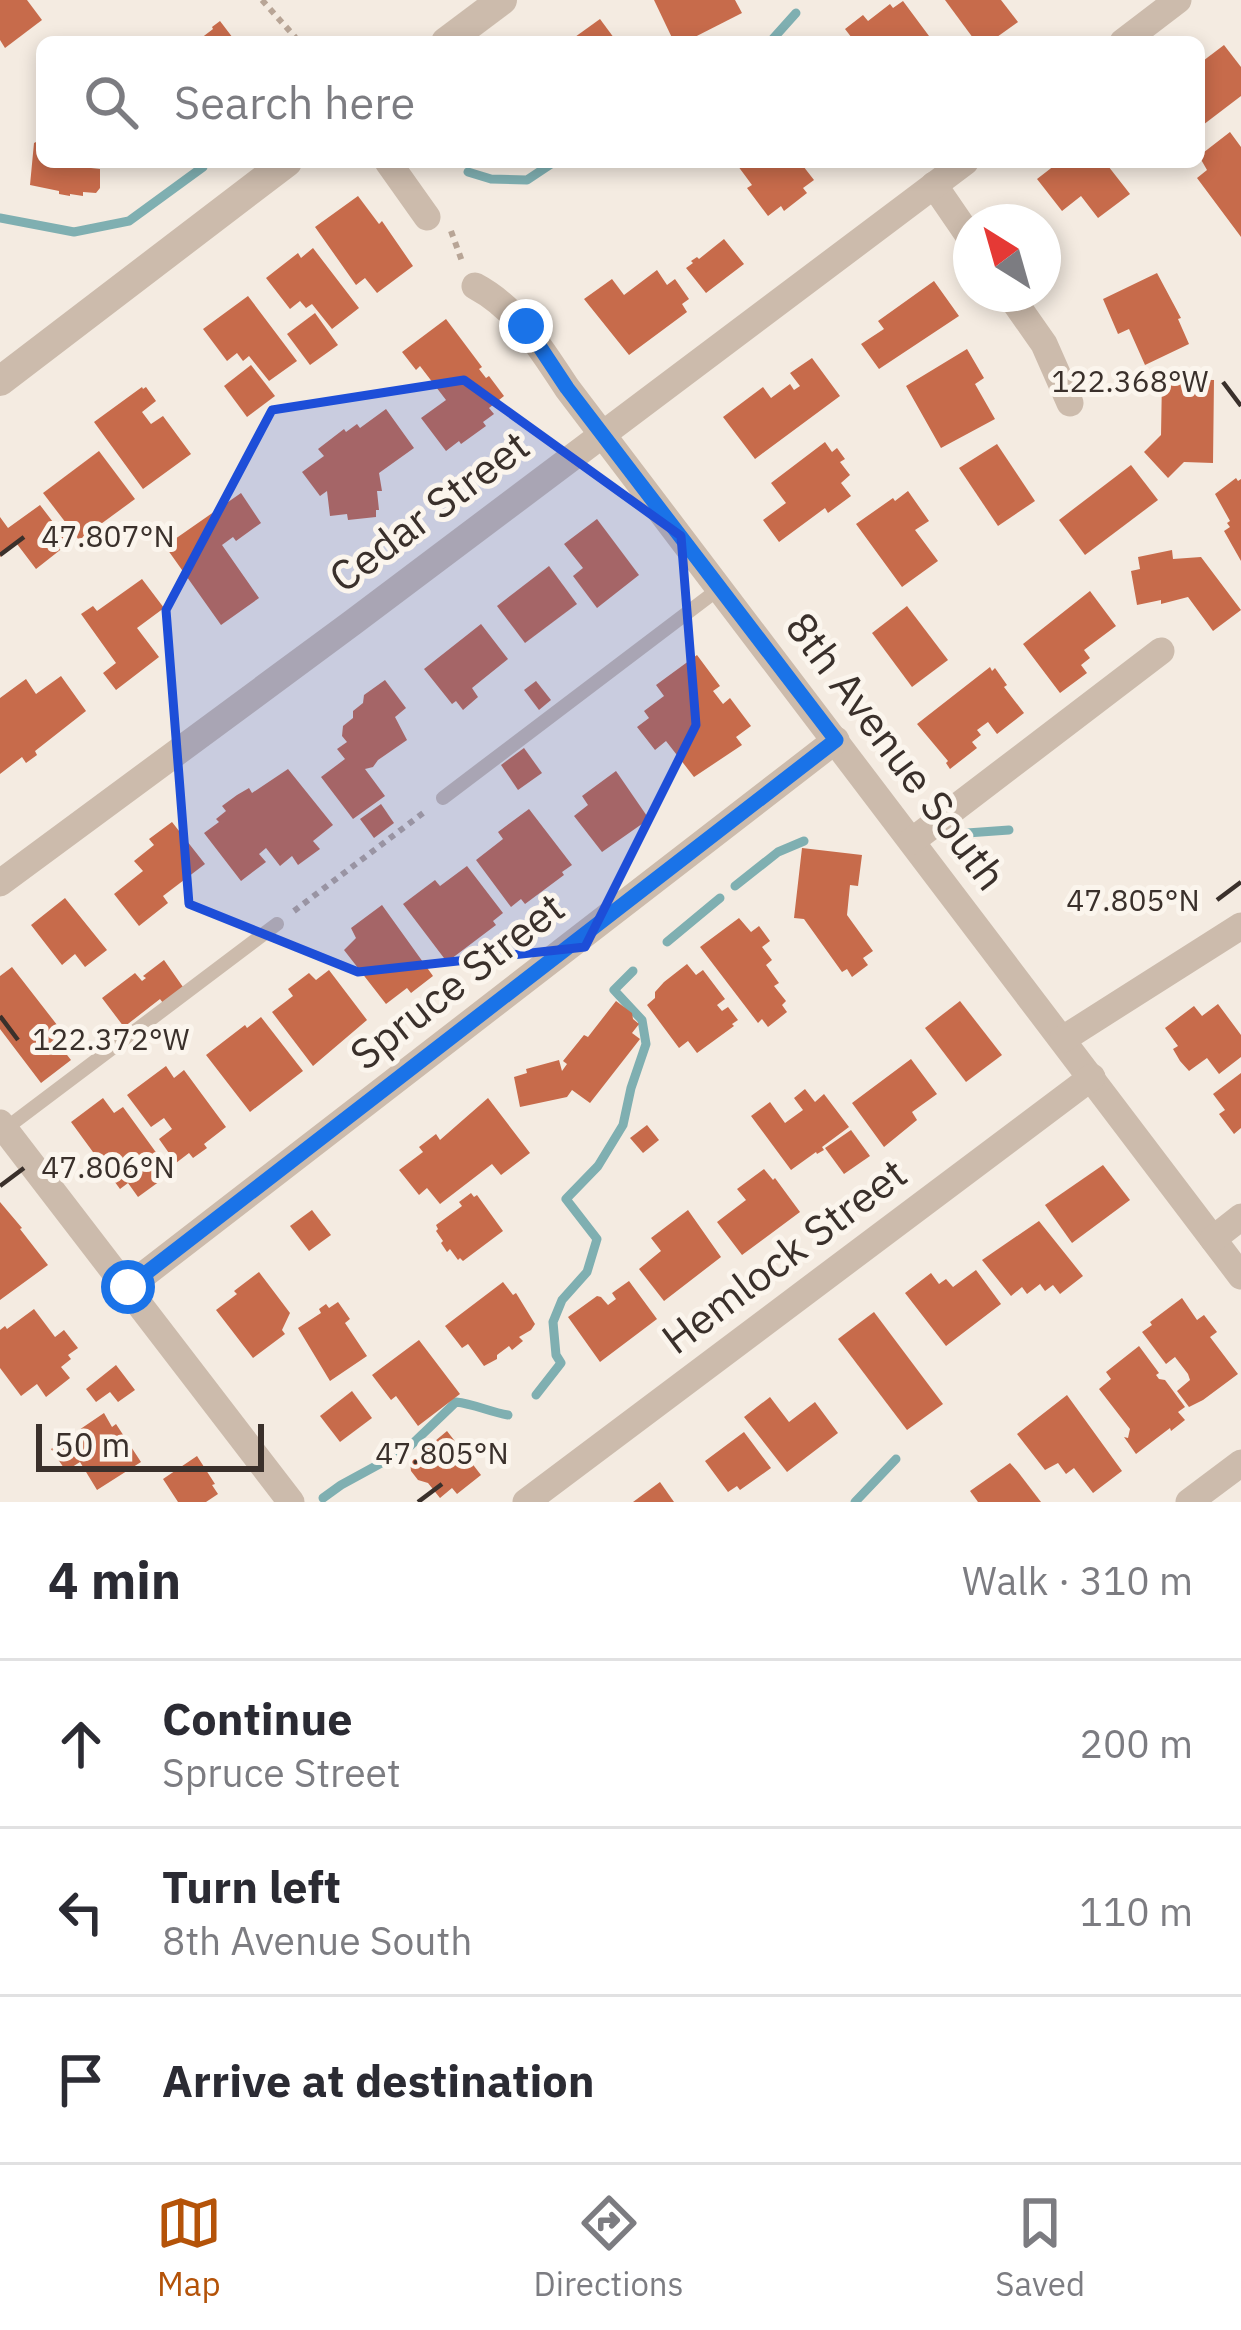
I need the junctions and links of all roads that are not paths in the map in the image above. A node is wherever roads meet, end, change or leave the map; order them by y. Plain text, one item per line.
1 (502, 0) edge
2 (1178, 0) edge
3 (454, 36) edge
4 (1131, 36) edge
5 (279, 168) edge
6 (393, 168) edge
7 (957, 168) edge
8 (934, 185) junction
9 (953, 212) edge
10 (438, 220) road end
11 (470, 276) road end
12 (1022, 312) edge
13 (0, 381) edge
14 (1070, 403) dead end
15 (602, 433) junction
16 (720, 588) junction
17 (1161, 651) dead end
18 (836, 740) junction
19 (443, 798) road end
20 (912, 841) junction
21 (0, 883) edge
22 (277, 924) road end
23 (1241, 926) edge
24 (1063, 1039) junction
25 (1092, 1077) junction
26 (3, 1126) edge
27 (1241, 1217) edge
28 (1213, 1239) junction
29 (1241, 1276) edge
30 (128, 1287) junction
31 (1241, 1463) edge
32 (291, 1502) edge
33 (526, 1502) edge
34 (1190, 1502) edge

1 - 3 street
2 - 4 street
5 - 13 street
6 - 10 street
7 - 8 street, Cedar Street
8 - 9 street
8 - 15 street, Cedar Street
11 - 15 street, 8th Avenue South
12 - 14 street
15 - 16 street, 8th Avenue South
15 - 21 street, Cedar Street
16 - 18 street, 8th Avenue South
16 - 19 lane
17 - 20 street
18 - 20 street, 8th Avenue South
18 - 30 street, Spruce Street
20 - 24 street, 8th Avenue South
22 - 26 lane
23 - 24 street
24 - 25 street, 8th Avenue South
25 - 28 street, 8th Avenue South
25 - 33 street, Hemlock Street
26 - 30 street
27 - 28 street
28 - 29 street, 8th Avenue South
30 - 32 street
31 - 34 street

